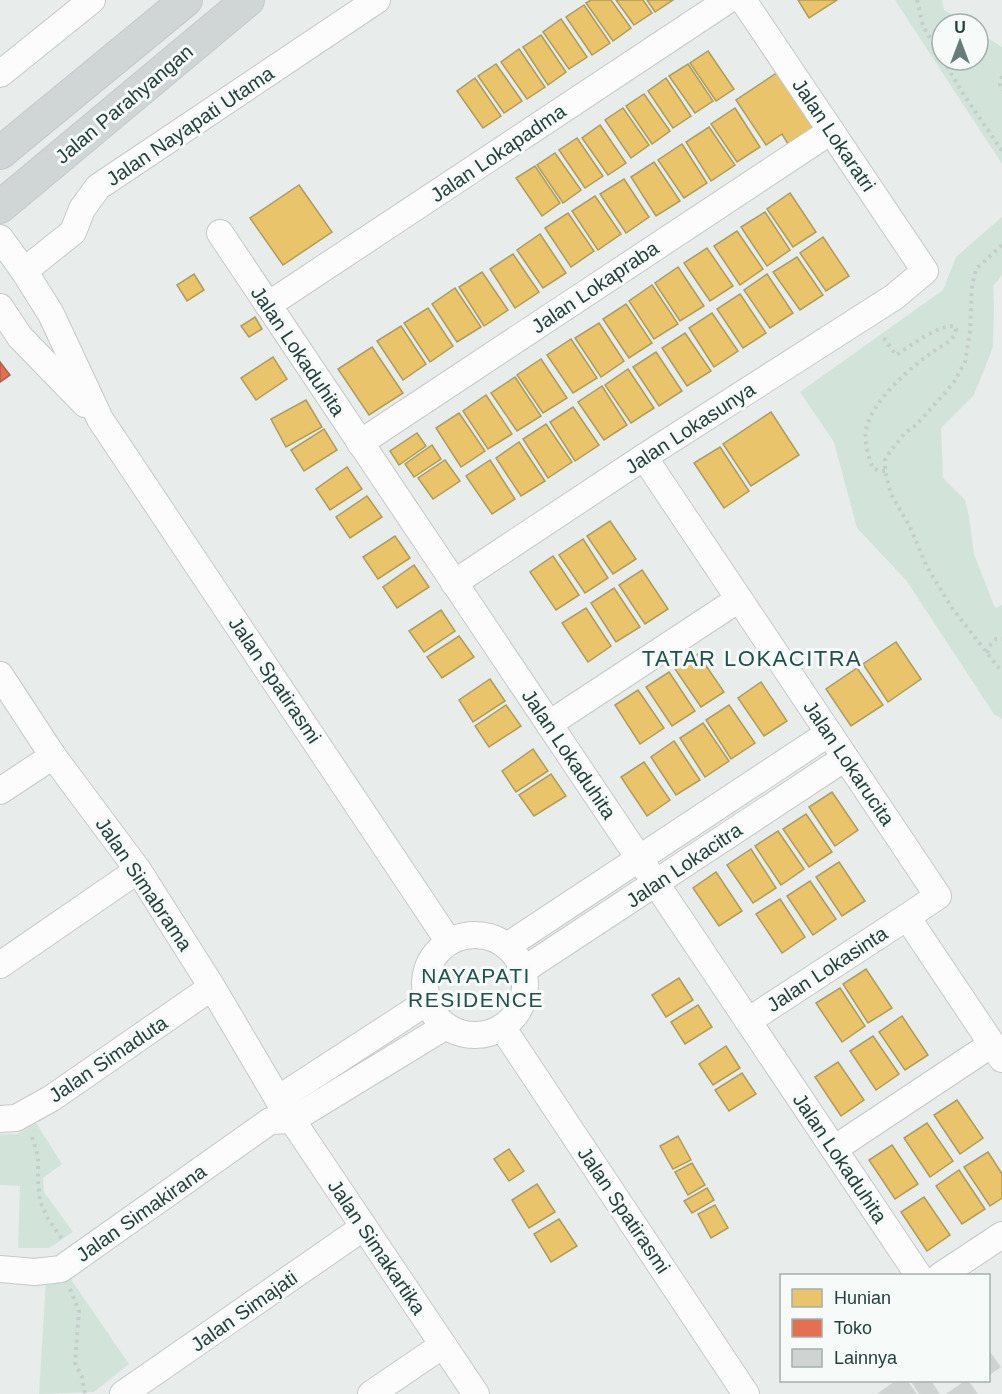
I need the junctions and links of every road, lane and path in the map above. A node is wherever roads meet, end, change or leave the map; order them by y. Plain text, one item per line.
1 (92, 0) edge
2 (186, 0) edge
3 (248, 0) edge
4 (377, 0) edge
5 (728, 0) edge
6 (743, 0) edge
7 (917, 0) edge
8 (930, 38) edge
9 (950, 72) edge
10 (0, 74) edge
11 (1002, 76) edge
12 (1002, 91) edge
13 (831, 131) junction
14 (1002, 151) edge
15 (0, 153) edge
16 (0, 207) edge
17 (220, 233) dead end
18 (0, 238) edge
19 (1002, 245) edge
20 (24, 271) junction
21 (925, 271) joint
22 (268, 305) junction
23 (0, 307) edge
24 (891, 331) dead end
25 (100, 419) junction
26 (360, 443) junction
27 (644, 457) junction
28 (885, 471) junction
29 (454, 583) junction
30 (739, 598) junction
31 (1002, 639) edge
32 (987, 654) junction
33 (1002, 672) edge
34 (0, 675) edge
35 (549, 724) junction
36 (829, 733) junction
37 (53, 756) junction
38 (845, 758) junction
39 (0, 791) edge
40 (639, 859) junction
41 (138, 870) junction
42 (656, 883) junction
43 (907, 916) junction
44 (449, 942) junction
45 (507, 945) junction
46 (0, 965) edge
47 (522, 971) junction
48 (212, 987) junction
49 (427, 1002) junction
50 (748, 1021) junction
51 (446, 1026) junction
52 (502, 1027) junction
53 (997, 1052) edge
54 (280, 1113) junction
55 (8, 1118) edge
56 (834, 1149) junction
57 (364, 1227) junction
58 (1002, 1234) edge
59 (69, 1264) junction
60 (0, 1269) edge
61 (918, 1274) edge
62 (942, 1274) edge
63 (443, 1345) junction
64 (85, 1394) edge
65 (123, 1394) edge
66 (371, 1394) edge
67 (476, 1394) edge
68 (746, 1394) edge

1 - 10 street
2 - 15 main road, Jalan Parahyangan
3 - 16 main road, Jalan Parahyangan
4 - 20 street, Jalan Nayapati Utama
5 - 22 street, Jalan Lokapadma
6 - 13 street, Jalan Lokaratri
7 - 8 path
9 - 14 path
11 - 12 path
13 - 21 street, Jalan Lokaratri
13 - 26 street, Jalan Lokapraba
17 - 22 street, Jalan Lokaduhita
18 - 20 street, Jalan Spatirasmi
19 - 28 path
20 - 25 street, Jalan Spatirasmi
21 - 27 street, Jalan Lokasunya
22 - 26 street, Jalan Lokaduhita
23 - 25 street, Jalan Spatirasmi
24 - 28 path
25 - 44 street, Jalan Spatirasmi
26 - 29 street, Jalan Lokaduhita
27 - 29 street, Jalan Lokasunya
27 - 30 street, Jalan Lokarucita
28 - 32 path
29 - 35 street, Jalan Lokaduhita
30 - 35 street
30 - 36 street, Jalan Lokarucita
31 - 32 path
32 - 33 path
34 - 37 street, Jalan Simabrama
35 - 40 street, Jalan Lokaduhita
36 - 38 street, Jalan Lokarucita
36 - 40 street, Jalan Lokacitra
37 - 39 street
37 - 41 street, Jalan Simabrama
38 - 42 street, Jalan Lokacitra
38 - 43 street, Jalan Lokarucita
40 - 42 street, Jalan Lokaduhita
40 - 45 street, Jalan Lokacitra
41 - 46 street
41 - 48 street, Jalan Simabrama
42 - 47 street, Jalan Lokacitra
42 - 50 street, Jalan Lokaduhita
43 - 50 street, Jalan Lokasinta
43 - 53 street
44 - 45 street
44 - 49 street
45 - 47 street
47 - 52 street
48 - 54 street, Jalan Simabrama
48 - 55 street, Jalan Simaduta
49 - 51 street
49 - 54 street
50 - 56 street, Jalan Lokaduhita
51 - 52 street
51 - 54 street
52 - 68 street, Jalan Spatirasmi
53 - 56 street
54 - 57 street, Jalan Simakartika
54 - 59 street, Jalan Simakirana
55 - 59 path
56 - 61 street, Jalan Lokaduhita
57 - 63 street, Jalan Simakartika
57 - 65 street, Jalan Simajati
58 - 62 street
59 - 60 street, Jalan Simakirana
59 - 64 path
63 - 66 street
63 - 67 street, Jalan Simakartika

